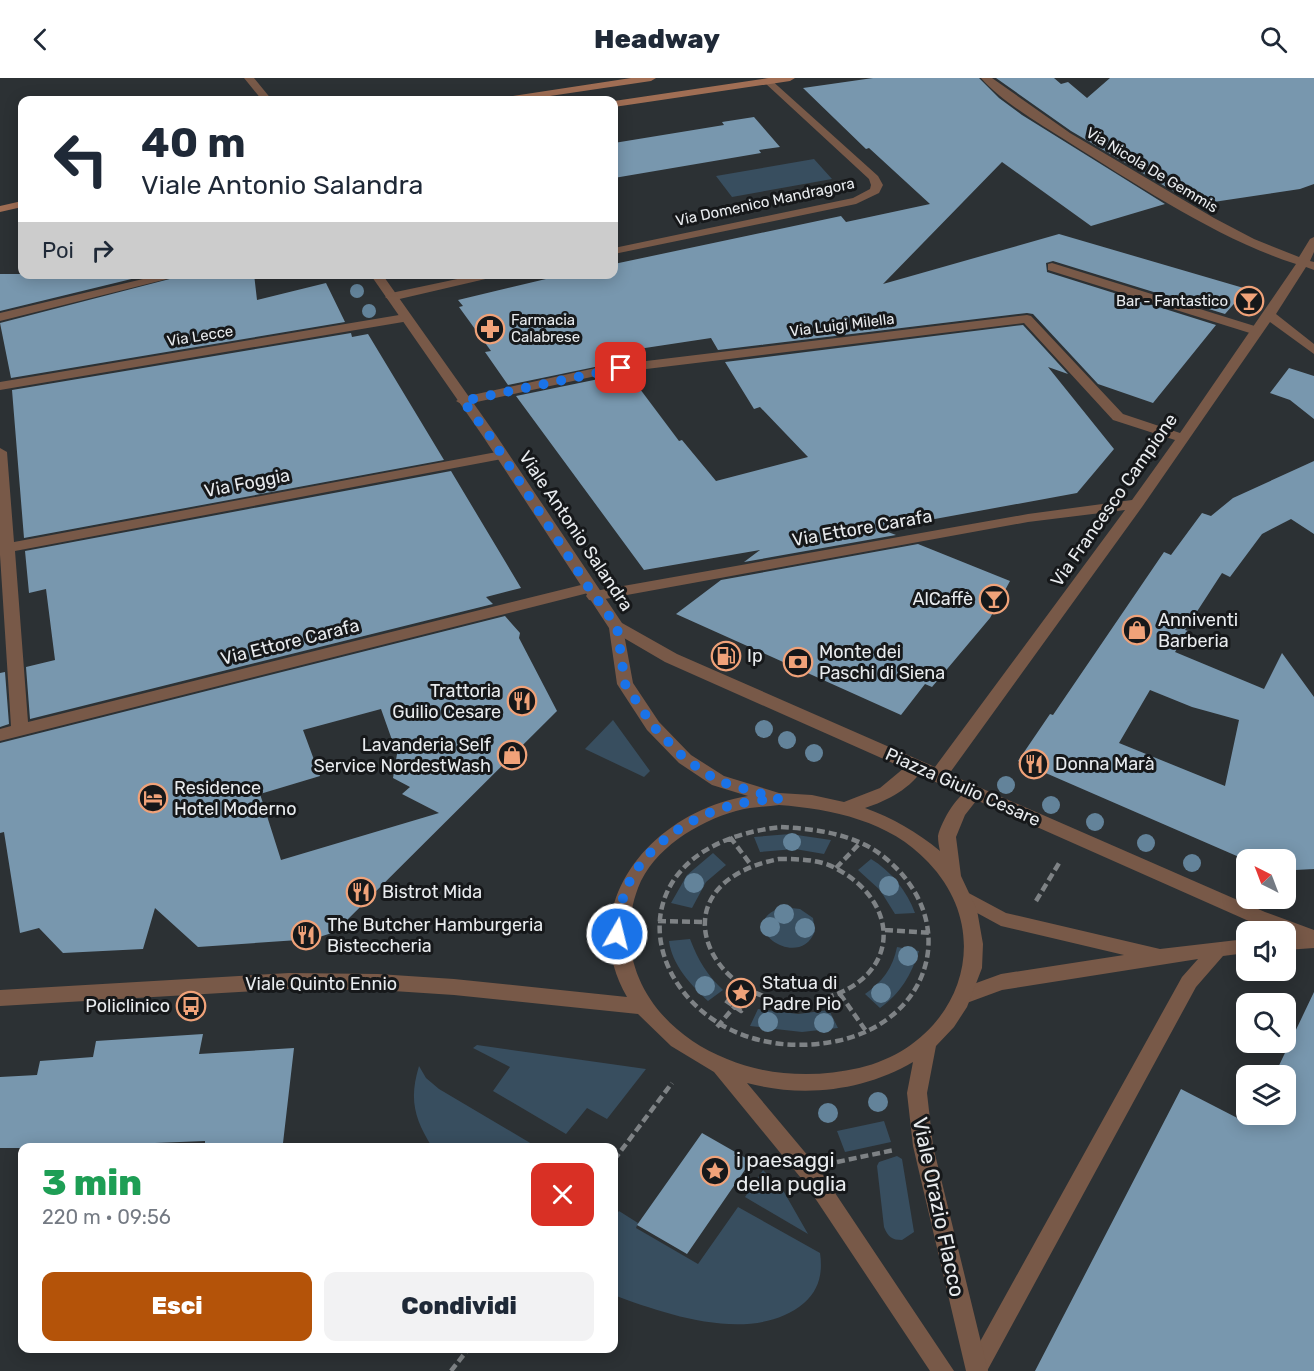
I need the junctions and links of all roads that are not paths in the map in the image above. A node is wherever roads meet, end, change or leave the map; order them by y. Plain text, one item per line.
1 (249, 78) edge
2 (651, 78) edge
3 (790, 78) edge
4 (986, 78) edge
5 (768, 80) edge
6 (264, 96) edge
7 (532, 96) edge
8 (618, 103) edge
9 (18, 205) edge
10 (0, 209) edge
11 (1314, 241) edge
12 (618, 250) edge
13 (1308, 264) edge
14 (1052, 267) dead end
15 (160, 279) edge
16 (379, 279) edge
17 (477, 279) edge
18 (391, 297) junction
19 (1269, 315) junction
20 (0, 317) edge
21 (405, 318) junction
22 (1257, 331) junction
23 (1314, 350) edge
24 (0, 386) edge
25 (463, 401) junction
26 (1182, 438) junction
27 (0, 452) edge
28 (502, 455) junction
29 (1137, 504) junction
30 (4, 548) edge
31 (592, 592) junction
32 (617, 627) junction
33 (20, 730) junction
34 (0, 735) edge
35 (916, 767) junction
36 (938, 776) junction
37 (974, 792) junction
38 (779, 799) junction
39 (848, 807) junction
40 (952, 878) junction
41 (963, 897) junction
42 (1314, 939) edge
43 (1296, 942) edge
44 (1236, 947) edge
45 (1219, 948) junction
46 (1163, 956) junction
47 (964, 996) junction
48 (0, 998) edge
49 (642, 1006) junction
50 (927, 1043) junction
51 (721, 1066) junction
52 (977, 1369) edge
53 (943, 1371) edge

1 - 6 street
2 - 7 main road
3 - 5 main road
4 - 13 street, Via Nicola De Gemmis
5 - 8 main road
5 - 12 street, Via Domenico Mandragora
9 - 10 main road
11 - 13 street, Via Francesco Campione
13 - 19 street, Via Francesco Campione
14 - 22 street
15 - 20 street
16 - 18 street, Viale Antonio Salandra
17 - 18 street
18 - 21 street, Viale Antonio Salandra
19 - 22 street, Via Francesco Campione
19 - 23 street
21 - 24 street, Via Lecce
21 - 25 street, Viale Antonio Salandra
22 - 26 street, Via Francesco Campione
25 - 26 street, Via Luigi Milella
25 - 28 street, Viale Antonio Salandra
26 - 29 street, Via Francesco Campione
27 - 30 street
28 - 30 street, Via Foggia
28 - 31 street, Viale Antonio Salandra
29 - 31 street, Via Ettore Carafa
29 - 36 street, Via Francesco Campione
30 - 33 street
31 - 32 street, Viale Antonio Salandra
31 - 33 street, Via Ettore Carafa
32 - 35 street, Piazza Giulio Cesare
32 - 38 street, Viale Antonio Salandra
33 - 34 street, Via Ettore Carafa
35 - 36 street, Piazza Giulio Cesare
35 - 39 street
36 - 37 street, Piazza Giulio Cesare
37 - 40 street
37 - 42 street, Piazza Giulio Cesare
38 - 39 street
38 - 49 street
39 - 40 street
40 - 41 street
41 - 46 street
41 - 47 street
42 - 43 street
44 - 45 street
45 - 46 street
45 - 52 street
46 - 47 street
47 - 50 street
48 - 49 street, Viale Quinto Ennio
49 - 51 street
50 - 51 street
50 - 52 street, Viale Orazio Flacco
51 - 53 street

